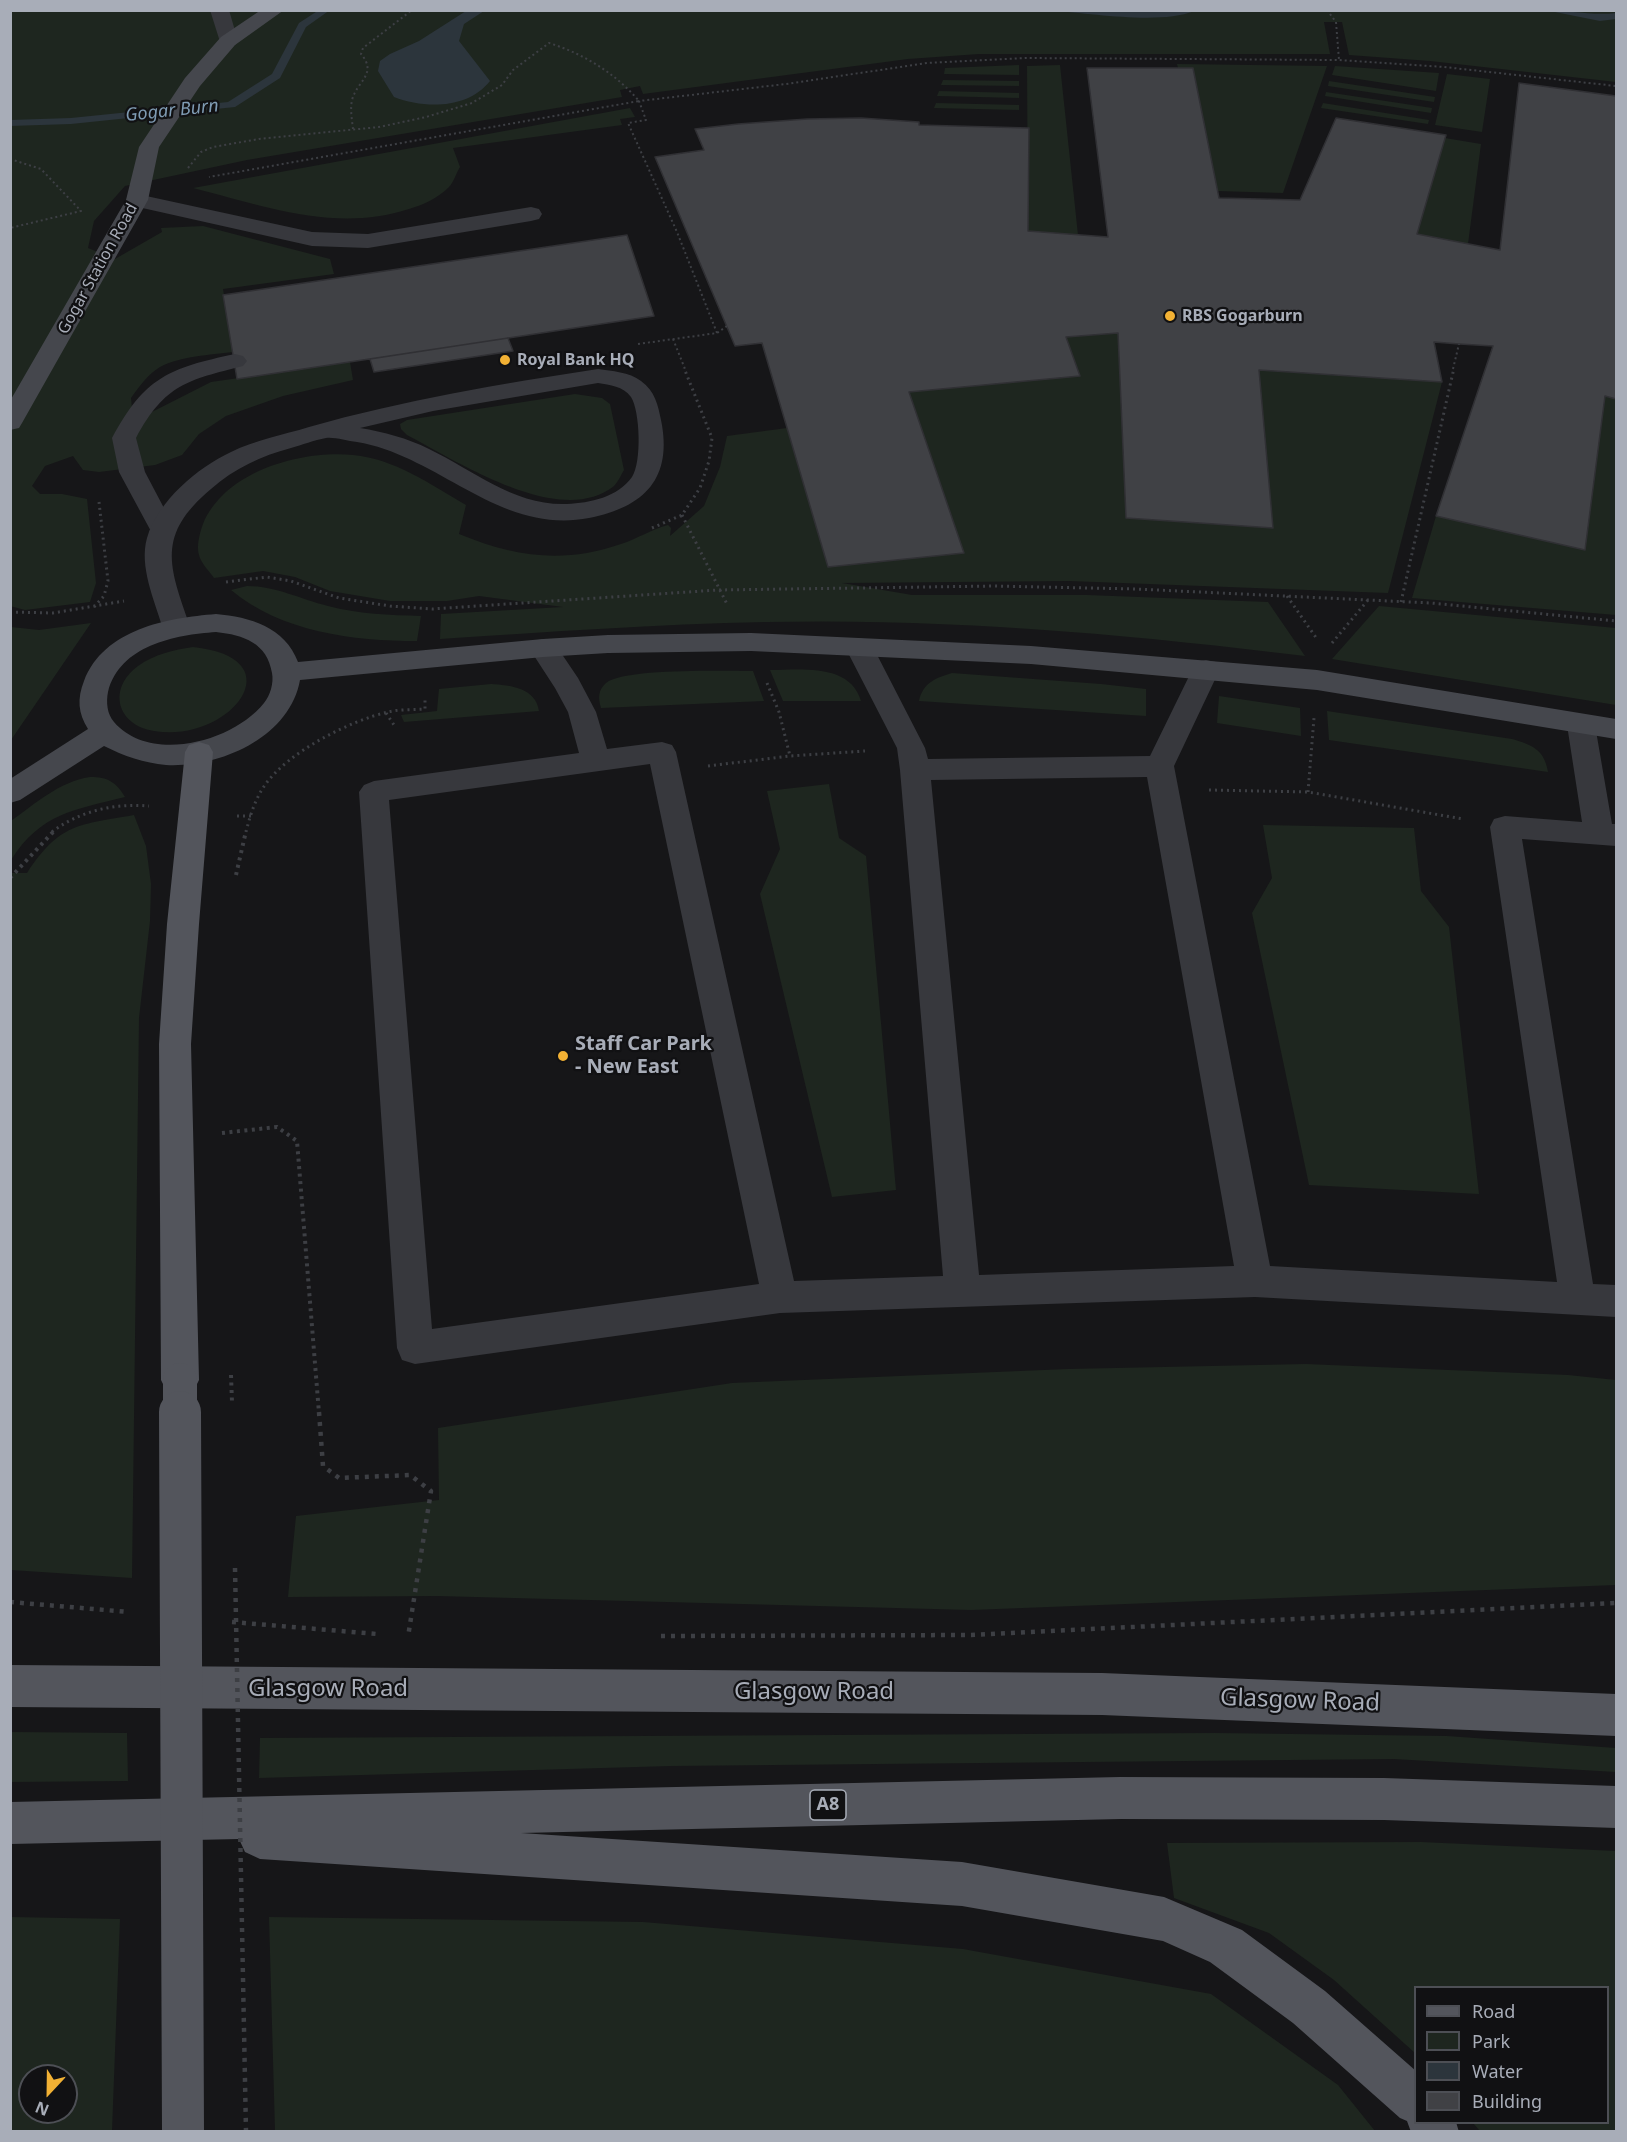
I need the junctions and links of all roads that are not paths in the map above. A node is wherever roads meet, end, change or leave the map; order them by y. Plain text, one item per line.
1 (219, 10) edge
2 (275, 10) edge
3 (228, 41) junction
4 (137, 200) junction
5 (531, 214) dead end
6 (235, 361) dead end
7 (10, 423) edge
8 (326, 430) junction
9 (162, 530) junction
10 (176, 626) junction
11 (860, 647) junction
12 (543, 648) junction
13 (1206, 669) junction
14 (288, 672) junction
15 (1581, 725) junction
16 (1617, 729) edge
17 (105, 732) junction
18 (199, 752) junction
19 (913, 759) junction
20 (595, 760) junction
21 (1162, 778) junction
22 (10, 793) edge
23 (1608, 834) edge
24 (1255, 1281) junction
25 (962, 1289) junction
26 (780, 1297) junction
27 (1577, 1297) junction
28 (1617, 1301) edge
29 (10, 1681) edge
30 (10, 1686) edge
31 (60, 1687) junction
32 (1611, 1713) edge
33 (1617, 1807) edge
34 (25, 1823) edge
35 (1414, 2100) edge
36 (183, 2132) edge

1 - 3 street
2 - 3 street, Gogar Station Road
3 - 4 street, Gogar Station Road
4 - 5 street
4 - 7 street, Gogar Station Road
6 - 9 street
8 - 8 street
8 - 9 street
9 - 10 street
10 - 14 street
10 - 17 street
11 - 12 street
11 - 13 street
11 - 19 street
12 - 14 street
12 - 20 street
13 - 15 street
13 - 21 street
14 - 18 street
15 - 16 street
15 - 23 street
17 - 18 street
17 - 22 street
18 - 36 main road, bridge
19 - 21 street
19 - 25 street
20 - 26 street
20 - 26 street
21 - 24 street
23 - 27 street
24 - 25 street
24 - 27 street
25 - 26 street
27 - 28 street
29 - 31 main road
30 - 31 main road, Glasgow Road
31 - 32 main road, Glasgow Road
33 - 34 main road, A8
34 - 35 main road

